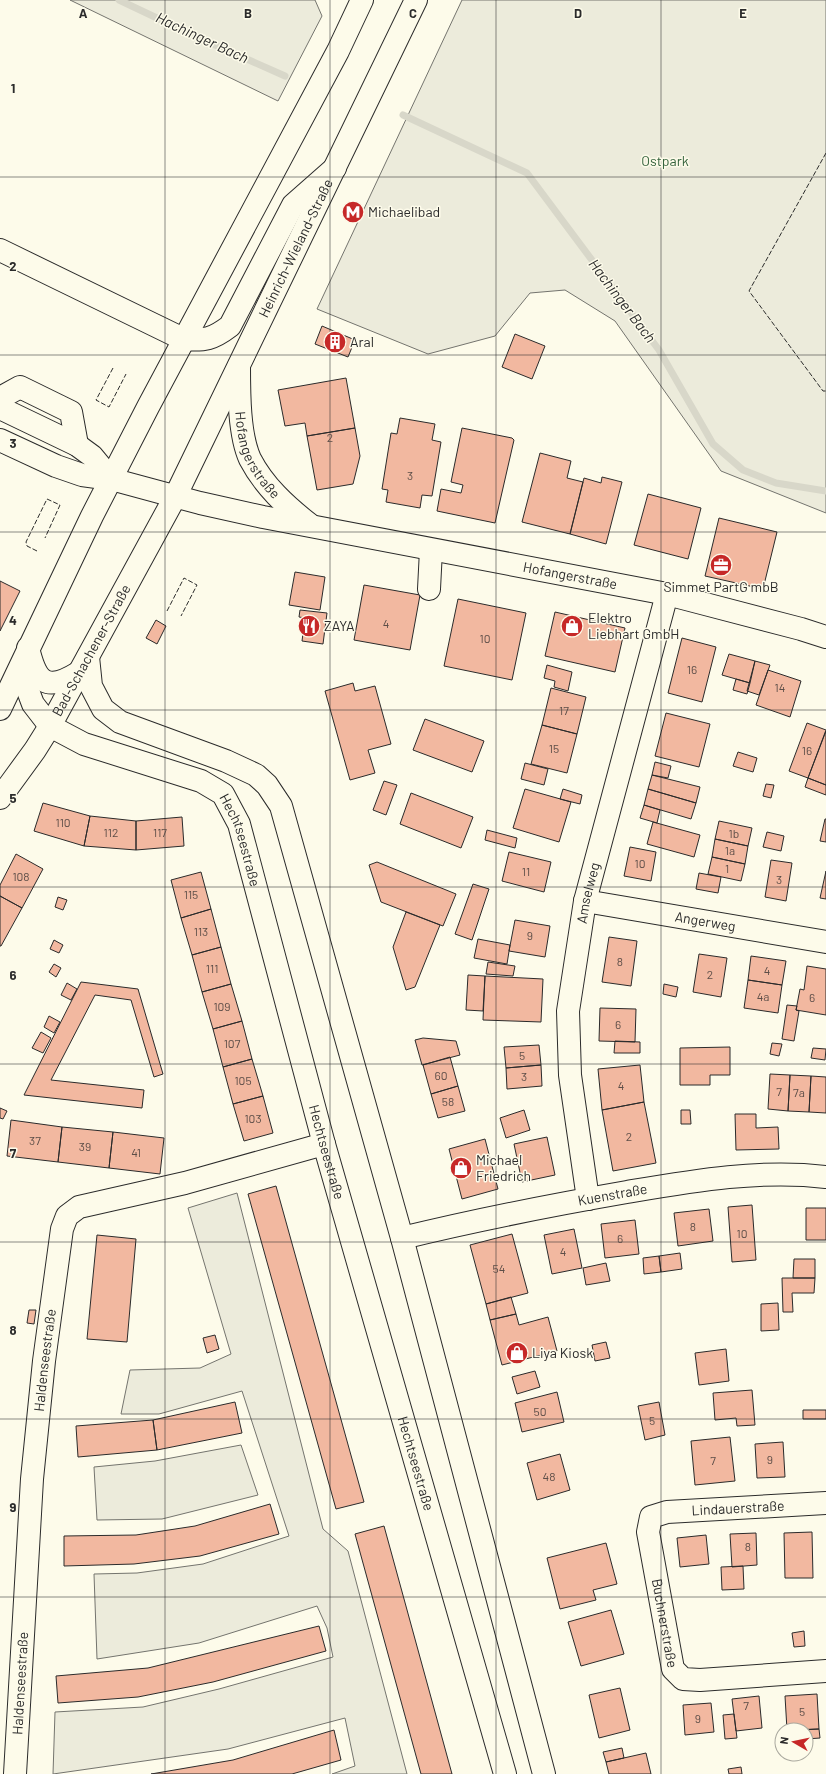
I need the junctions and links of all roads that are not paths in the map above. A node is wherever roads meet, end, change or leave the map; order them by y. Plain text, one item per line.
1 (362, 0) edge
2 (416, 0) edge
3 (337, 166) junction
4 (0, 250) edge
5 (183, 339) junction
6 (239, 366) junction
7 (0, 398) edge
8 (0, 408) edge
9 (0, 440) edge
10 (77, 445) junction
11 (111, 480) junction
12 (175, 497) junction
13 (312, 526) junction
14 (431, 550) junction
15 (429, 589) dead end
16 (667, 594) junction
17 (826, 637) edge
18 (28, 648) junction
19 (83, 665) junction
20 (0, 708) edge
21 (50, 726) junction
22 (0, 798) edge
23 (585, 901) junction
24 (826, 942) edge
25 (324, 1144) junction
26 (826, 1177) edge
27 (588, 1199) junction
28 (402, 1238) junction
29 (826, 1503) edge
30 (651, 1517) joint
31 (826, 1671) edge
32 (15, 1774) edge
33 (505, 1774) edge
34 (544, 1774) edge

1 - 5 street
2 - 3 street, Heinrich-Wieland-Straße
3 - 5 street
3 - 6 street, Heinrich-Wieland-Straße
4 - 5 street
5 - 11 street
6 - 12 street, Heinrich-Wieland-Straße
6 - 13 street, Hofangerstraße
7 - 10 street
8 - 10 street
9 - 11 street, Hofangerstraße
10 - 11 street
11 - 12 street, Hofangerstraße
11 - 18 street
12 - 13 street, Hofangerstraße
12 - 19 street, Bad-Schachener-Straße
13 - 14 street, Hofangerstraße
14 - 15 street
14 - 16 street, Hofangerstraße
16 - 17 street, Hofangerstraße
16 - 23 street, Amselweg
18 - 19 street
18 - 20 street
18 - 21 street, Hechtseestraße
19 - 21 street, Bad-Schachener-Straße
19 - 28 street
21 - 22 street, Bad-Schachener-Straße
21 - 25 street, Hechtseestraße
23 - 24 street, Angerweg
23 - 27 street, Amselweg
25 - 32 street, Haldenseestraße
25 - 33 street, Hechtseestraße
26 - 27 street, Kuenstraße
27 - 28 street, Kuenstraße
28 - 34 street
29 - 30 street, Lindauerstraße
30 - 31 street, Buchnerstraße

